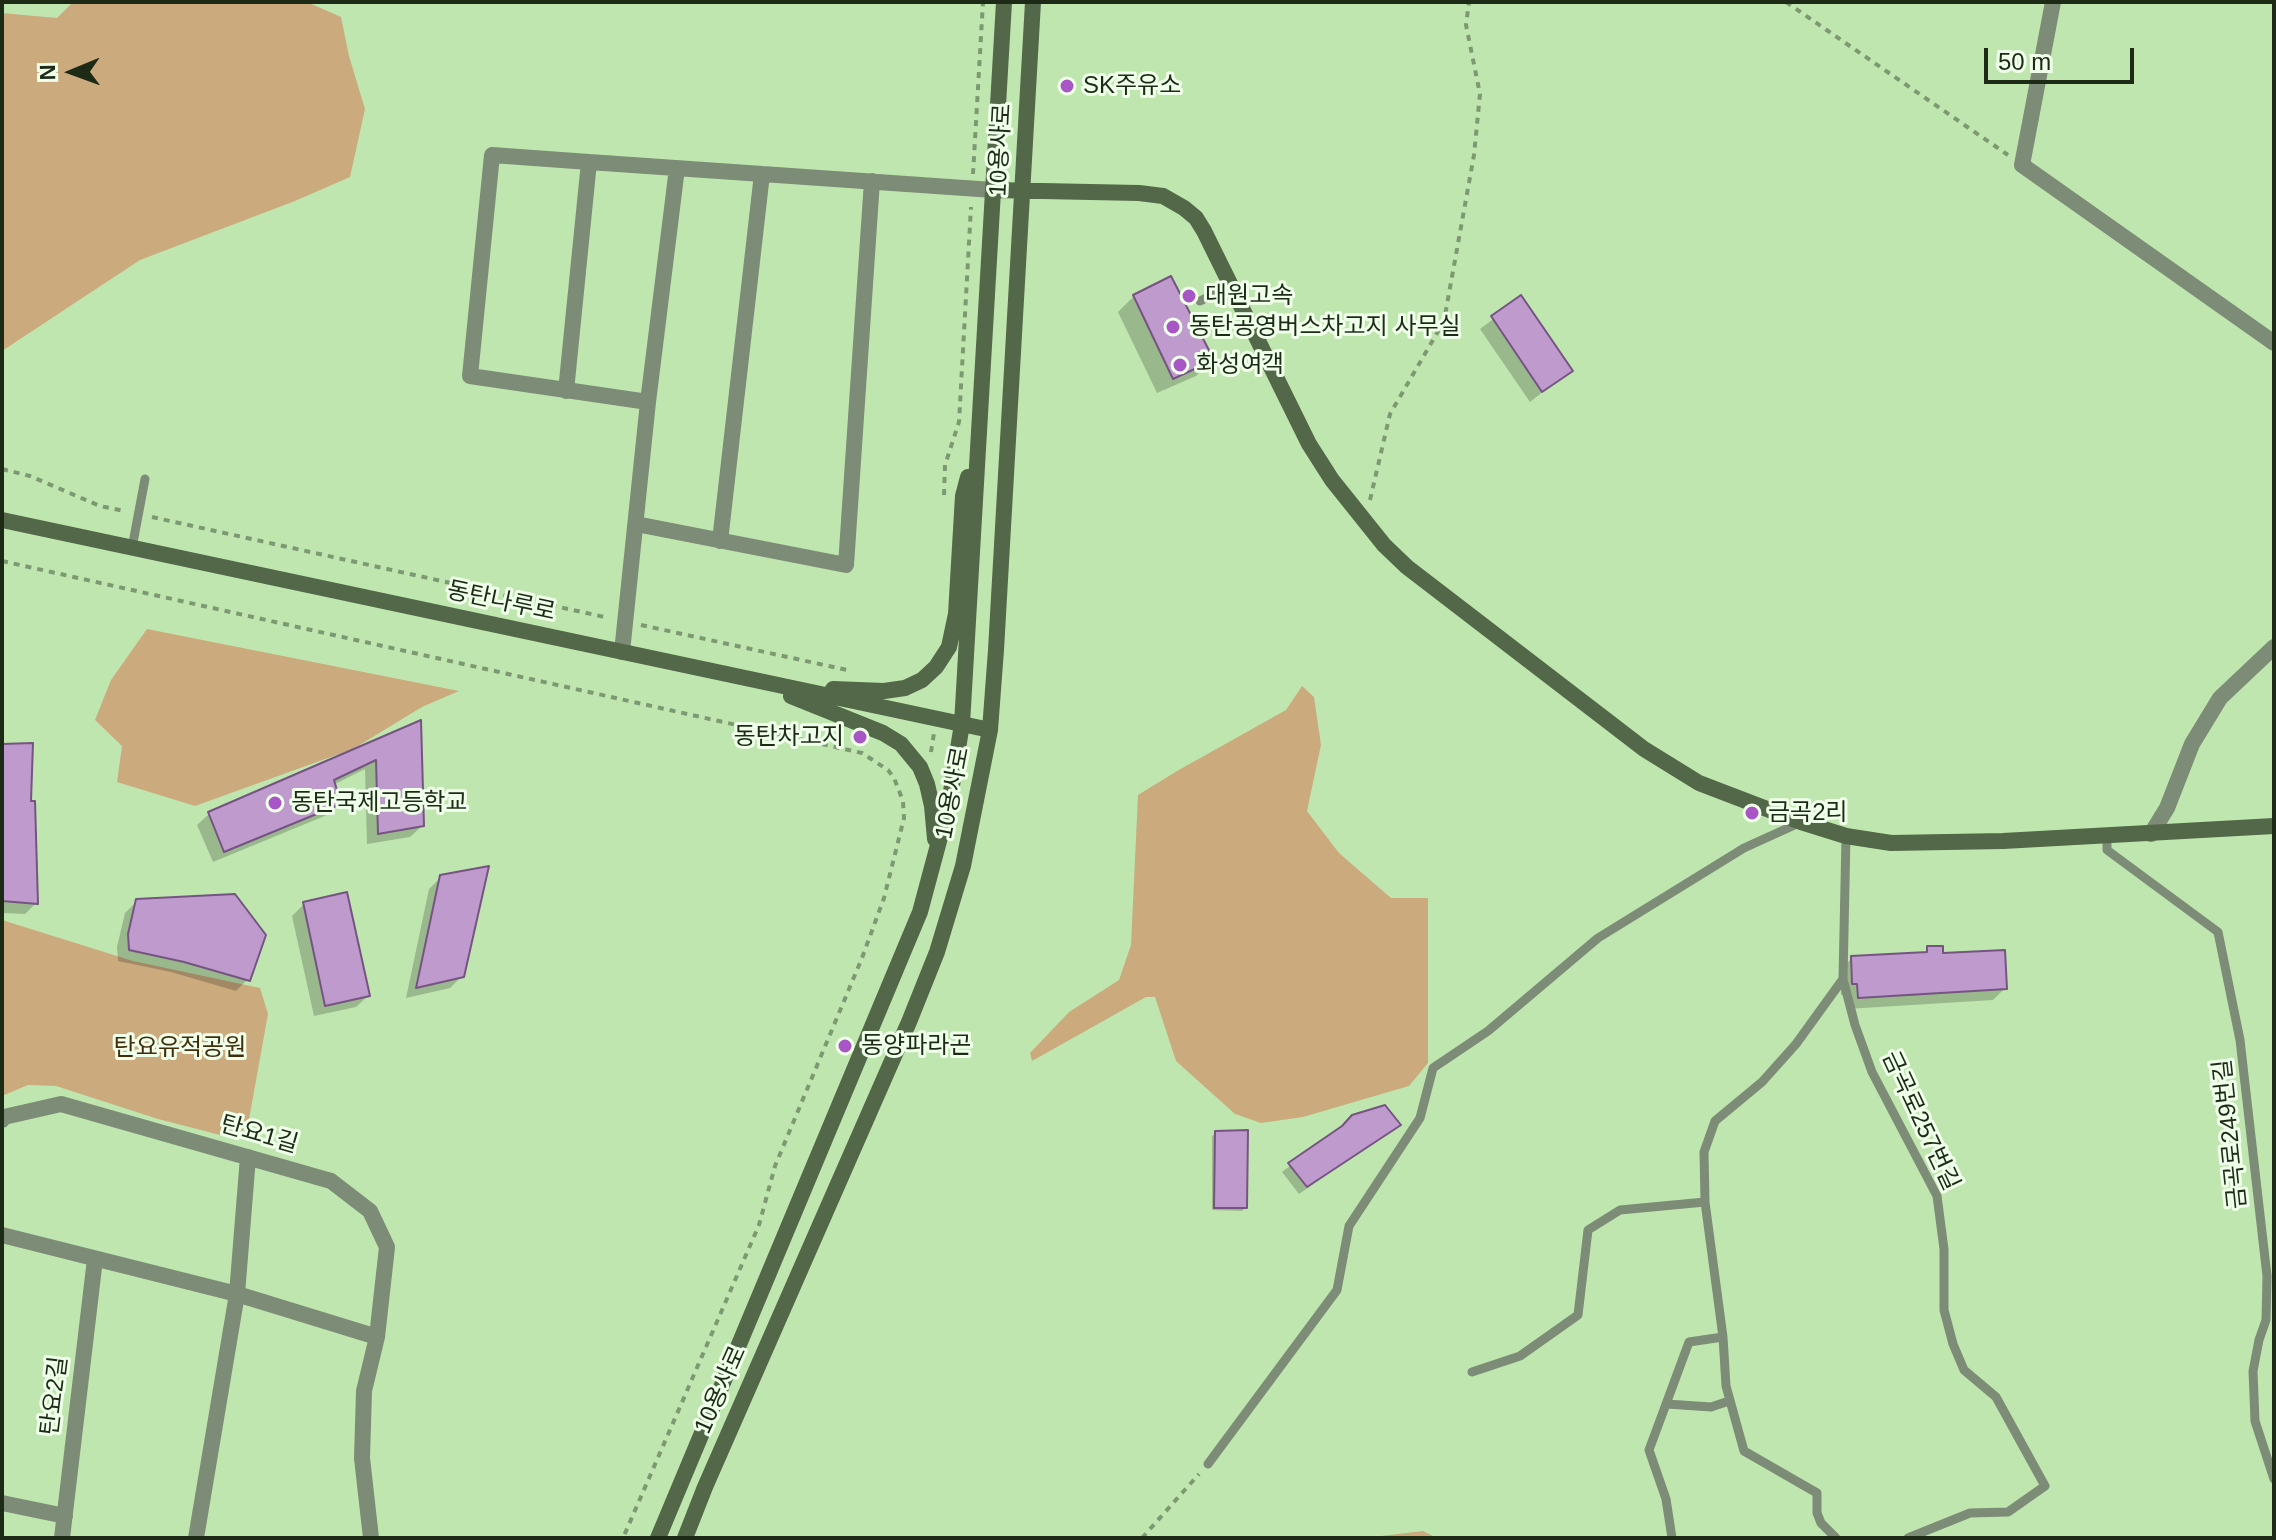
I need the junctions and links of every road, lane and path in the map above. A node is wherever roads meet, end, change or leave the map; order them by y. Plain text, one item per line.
1 (983, 2) edge
2 (1004, 2) edge
3 (1033, 2) edge
4 (1469, 2) edge
5 (1786, 2) edge
6 (2053, 2) edge
7 (589, 162) junction
8 (2022, 165) junction
9 (677, 168) junction
10 (762, 174) junction
11 (872, 181) junction
12 (972, 188) junction
13 (993, 190) junction
14 (1023, 190) junction
15 (1231, 286) junction
16 (1200, 301) dead end
17 (2274, 343) edge
18 (566, 391) junction
19 (648, 402) junction
20 (977, 442) junction
21 (2, 469) edge
22 (145, 479) dead end
23 (944, 496) dead end
24 (138, 514) junction
25 (2, 520) edge
26 (1365, 521) junction
27 (636, 524) junction
28 (720, 541) junction
29 (132, 548) junction
30 (2, 561) edge
31 (627, 622) junction
32 (2274, 647) edge
33 (622, 652) junction
34 (852, 672) dead end
35 (752, 680) junction
36 (962, 724) junction
37 (990, 730) junction
38 (1801, 822) junction
39 (2274, 826) edge
40 (2151, 834) junction
41 (1846, 836) junction
42 (2107, 837) junction
43 (934, 864) junction
44 (1843, 979) junction
45 (2, 1120) edge
46 (248, 1157) junction
47 (1705, 1202) junction
48 (2, 1235) edge
49 (95, 1259) junction
50 (237, 1294) junction
51 (377, 1337) junction
52 (1723, 1337) junction
53 (1472, 1372) dead end
54 (1729, 1401) junction
55 (1667, 1404) junction
56 (1208, 1464) joint
57 (2274, 1479) edge
58 (2, 1503) edge
59 (65, 1516) junction
60 (62, 1538) edge
61 (196, 1538) edge
62 (371, 1538) edge
63 (623, 1538) edge
64 (658, 1538) edge
65 (685, 1538) edge
66 (1142, 1538) edge
67 (1672, 1538) edge
68 (1836, 1538) edge
69 (1908, 1538) edge

1 - 12 path
2 - 13 street, 10용사로
3 - 14 street, 10용사로
4 - 26 path
5 - 8 path
6 - 8 street
7 - 9 street
7 - 18 street
7 - 18 street
8 - 17 street
9 - 10 street
9 - 19 street
10 - 11 street
10 - 28 street
11 - 12 street
11 - 28 street
12 - 13 street
12 - 23 path
13 - 14 street
13 - 20 street, 10용사로
14 - 15 street
14 - 37 street, 10용사로
15 - 16 lane
15 - 26 street
18 - 19 street
19 - 27 street
20 - 35 street
20 - 36 street, 10용사로
21 - 24 path
22 - 24 lane
24 - 29 lane
24 - 31 path
25 - 29 street, 동탄나루로
26 - 38 street
27 - 28 street
27 - 31 street
29 - 33 street, 동탄나루로
30 - 63 path
31 - 33 street
31 - 34 path
32 - 40 street
33 - 35 street, 동탄나루로
35 - 36 street, 동탄나루로
35 - 43 street
36 - 37 street, 동탄나루로
36 - 43 street, 10용사로
37 - 65 street, 10용사로
38 - 41 street
38 - 56 lane
39 - 40 street
40 - 42 street
41 - 42 street
41 - 44 lane, 금곡로257번길
42 - 57 lane, 금곡로249번길
43 - 64 street, 10용사로
44 - 47 lane
44 - 69 lane, 금곡로257번길
45 - 46 street, 탄요1길
46 - 50 street
46 - 51 street, 탄요1길
47 - 52 lane
47 - 53 lane
48 - 49 street
49 - 50 street
49 - 59 street, 탄요2길
50 - 51 street
50 - 61 street
51 - 62 street, 탄요1길
52 - 54 lane
52 - 55 lane
54 - 55 lane
54 - 68 lane
55 - 67 lane
56 - 66 path
58 - 59 street
59 - 60 street, 탄요2길

